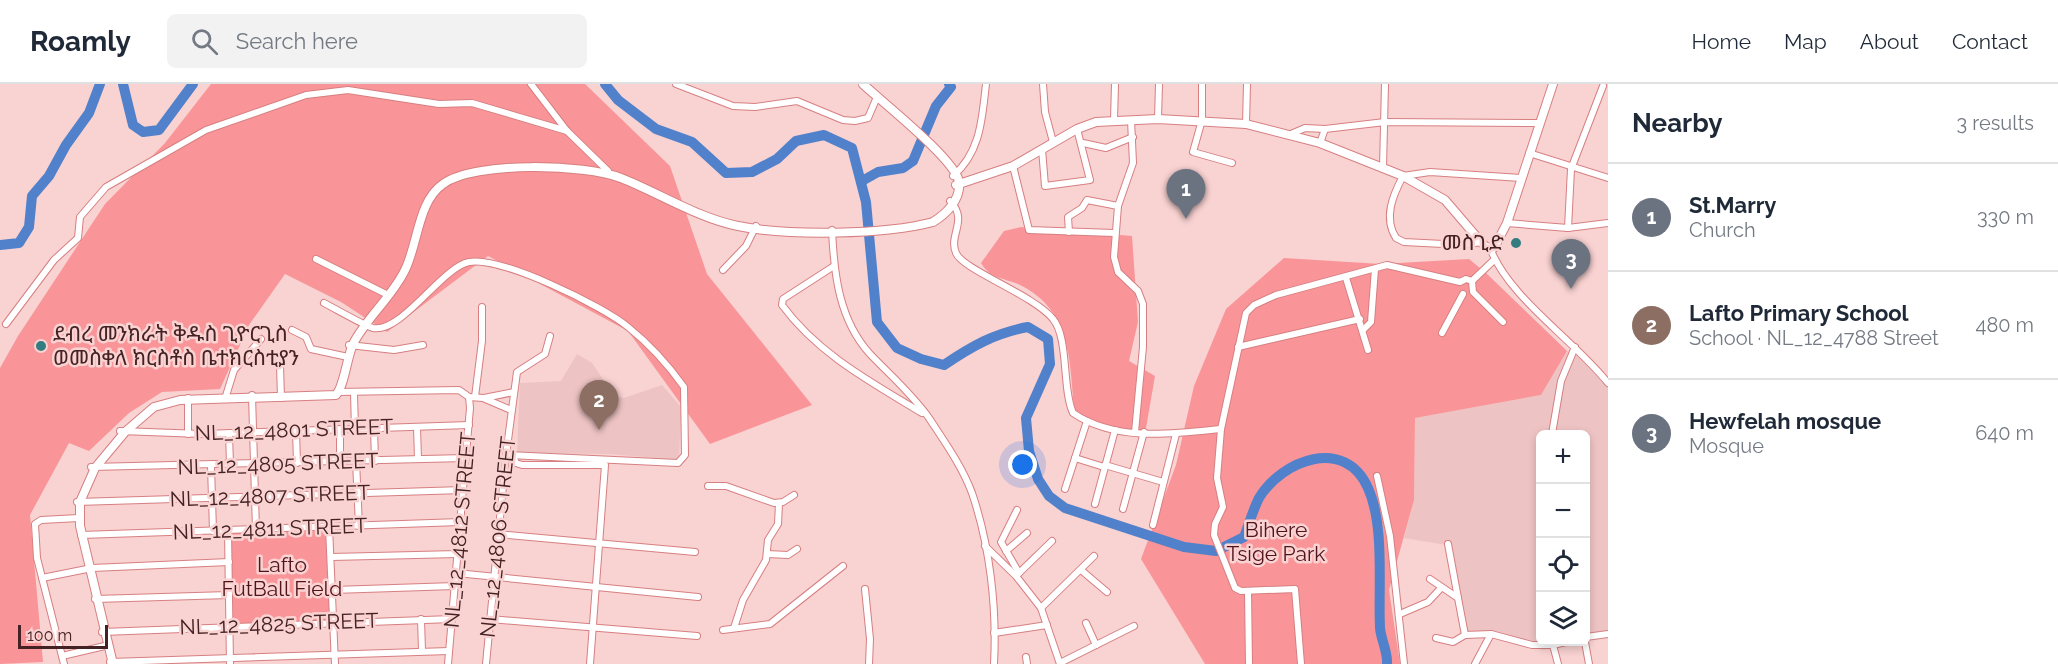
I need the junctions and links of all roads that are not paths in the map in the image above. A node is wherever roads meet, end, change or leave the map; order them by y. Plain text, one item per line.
1 (531, 84) edge
2 (676, 84) edge
3 (858, 84) edge
4 (863, 84) edge
5 (986, 84) edge
6 (1043, 84) edge
7 (1115, 84) edge
8 (1159, 84) edge
9 (1202, 84) edge
10 (1247, 84) edge
11 (1384, 84) edge
12 (1553, 84) edge
13 (1603, 86) edge
14 (876, 98) junction
15 (1158, 119) junction
16 (1114, 120) junction
17 (1131, 120) junction
18 (1202, 120) junction
19 (1385, 122) junction
20 (1539, 123) junction
21 (1246, 124) junction
22 (1077, 129) junction
23 (1325, 129) junction
24 (567, 131) junction
25 (1291, 134) junction
26 (1133, 137) junction
27 (1053, 142) junction
28 (1320, 143) junction
29 (1083, 144) junction
30 (1042, 149) junction
31 (1529, 153) junction
32 (1232, 163) dead end
33 (1013, 166) junction
34 (1383, 168) junction
35 (1571, 168) junction
36 (608, 171) junction
37 (1403, 176) junction
38 (1521, 178) junction
39 (1608, 178) edge
40 (956, 180) junction
41 (952, 202) junction
42 (1118, 206) junction
43 (1507, 223) junction
44 (1608, 223) edge
45 (755, 227) junction
46 (1568, 228) junction
47 (832, 230) junction
48 (1069, 232) junction
49 (1114, 233) junction
50 (1481, 242) junction
51 (1490, 248) junction
52 (316, 259) dead end
53 (1494, 260) junction
54 (834, 266) junction
55 (1375, 269) junction
56 (723, 270) dead end
57 (1346, 278) junction
58 (1472, 281) junction
59 (1460, 282) junction
60 (1473, 292) junction
61 (386, 294) junction
62 (1463, 294) junction
63 (324, 303) dead end
64 (482, 308) dead end
65 (1360, 319) junction
66 (1503, 321) dead end
67 (364, 323) junction
68 (6, 324) dead end
69 (292, 330) dead end
70 (1363, 330) junction
71 (1442, 333) dead end
72 (550, 336) dead end
73 (261, 339) dead end
74 (423, 345) dead end
75 (351, 346) junction
76 (1575, 346) junction
77 (1238, 347) junction
78 (1368, 350) dead end
79 (346, 356) junction
80 (280, 365) dead end
81 (1608, 383) edge
82 (335, 392) junction
83 (514, 392) junction
84 (354, 393) junction
85 (252, 396) junction
86 (281, 396) junction
87 (225, 397) junction
88 (472, 397) junction
89 (188, 398) junction
90 (483, 398) junction
91 (511, 410) junction
92 (927, 416) junction
93 (1087, 421) junction
94 (469, 425) junction
95 (417, 427) junction
96 (340, 429) junction
97 (355, 429) junction
98 (374, 429) junction
99 (1221, 429) junction
100 (1115, 430) junction
101 (1553, 430) edge
102 (122, 431) junction
103 (296, 431) junction
104 (253, 432) junction
105 (1135, 432) junction
106 (1144, 432) junction
107 (229, 433) junction
108 (188, 434) junction
109 (1176, 434) junction
110 (509, 456) junction
111 (466, 458) junction
112 (1075, 458) junction
113 (418, 459) junction
114 (340, 461) junction
115 (356, 461) junction
116 (375, 461) junction
117 (297, 463) junction
118 (254, 464) junction
119 (230, 465) junction
120 (211, 466) junction
121 (1105, 466) junction
122 (93, 468) junction
123 (1133, 473) junction
124 (1377, 476) dead end
125 (1163, 482) junction
126 (708, 486) dead end
127 (1065, 489) dead end
128 (463, 490) junction
129 (357, 493) junction
130 (794, 495) dead end
131 (255, 497) junction
132 (211, 498) junction
133 (78, 502) junction
134 (779, 503) junction
135 (1095, 504) dead end
136 (1123, 509) dead end
137 (1017, 510) dead end
138 (77, 518) junction
139 (461, 522) junction
140 (1153, 525) dead end
141 (359, 526) junction
142 (329, 527) junction
143 (256, 530) junction
144 (213, 531) junction
145 (228, 531) junction
146 (1027, 533) dead end
147 (498, 534) junction
148 (81, 535) junction
149 (1052, 541) dead end
150 (600, 544) junction
151 (1448, 544) dead end
152 (985, 545) junction
153 (797, 549) dead end
154 (1006, 551) junction
155 (695, 552) dead end
156 (458, 554) junction
157 (767, 554) junction
158 (1094, 556) dead end
159 (332, 557) junction
160 (229, 562) junction
161 (843, 566) dead end
162 (90, 568) junction
163 (1081, 570) junction
164 (456, 573) junction
165 (1018, 575) junction
166 (494, 576) junction
167 (42, 578) junction
168 (1430, 579) dead end
169 (455, 586) junction
170 (1441, 588) junction
171 (597, 589) junction
172 (865, 589) dead end
173 (333, 590) junction
174 (1248, 591) junction
175 (1107, 592) dead end
176 (229, 595) junction
177 (698, 597) dead end
178 (1458, 598) junction
179 (97, 599) junction
180 (1041, 608) junction
181 (1400, 614) junction
182 (452, 618) junction
183 (490, 619) junction
184 (421, 620) junction
185 (333, 622) junction
186 (1086, 623) dead end
187 (230, 626) junction
188 (1047, 626) junction
189 (1134, 626) dead end
190 (593, 628) junction
191 (734, 628) junction
192 (723, 630) dead end
193 (104, 632) junction
194 (994, 633) junction
195 (1491, 634) junction
196 (1608, 634) edge
197 (1465, 635) junction
198 (697, 636) dead end
199 (1590, 636) edge
200 (1436, 638) dead end
201 (107, 645) junction
202 (1096, 645) junction
203 (1536, 645) edge
204 (1553, 646) edge
205 (1586, 646) edge
206 (422, 651) junction
207 (449, 651) junction
208 (334, 654) junction
209 (62, 656) junction
210 (205, 661) edge
211 (230, 661) edge
212 (111, 663) edge
213 (1060, 663) edge
214 (64, 664) edge
215 (335, 664) edge
216 (448, 664) edge
217 (486, 664) edge
218 (590, 664) edge
219 (868, 664) edge
220 (994, 664) edge
221 (1249, 664) edge
222 (1301, 664) edge
223 (1404, 664) edge
224 (1475, 664) edge
225 (1558, 664) edge
226 (1589, 664) edge

1 - 24 street
2 - 14 street
3 - 14 main road
4 - 14 main road
5 - 40 street
6 - 27 street
7 - 16 street
8 - 15 street
9 - 18 street
10 - 21 street
11 - 19 street
12 - 20 main road
13 - 35 street
14 - 40 main road
15 - 17 main road
15 - 18 main road
16 - 17 main road
16 - 22 main road
17 - 26 street
18 - 21 main road
18 - 32 street
19 - 20 street
19 - 23 street
19 - 34 street
20 - 31 main road
21 - 25 main road
22 - 27 main road
22 - 29 street
23 - 25 street
23 - 28 street
24 - 36 street
24 - 68 street
25 - 28 main road
26 - 29 street
26 - 42 street
27 - 30 main road
28 - 34 main road
29 - 30 street
30 - 33 main road
31 - 35 street
31 - 38 main road
33 - 40 main road
33 - 48 street
34 - 37 main road
35 - 39 street
35 - 46 street
36 - 45 main road
36 - 61 main road
37 - 38 street
37 - 50 main road
37 - 50 street
38 - 43 main road
40 - 41 main road
41 - 47 main road
41 - 93 street
42 - 48 street
42 - 49 street
43 - 46 street
43 - 51 main road
44 - 46 street
45 - 47 main road
45 - 56 street
45 - 67 main road
47 - 54 street
48 - 49 street
49 - 105 street
50 - 51 main road
51 - 53 street
52 - 61 street
53 - 58 street
53 - 76 street
54 - 92 street
54 - 92 street
55 - 57 street
55 - 59 street
55 - 70 street
57 - 65 street
57 - 77 street
58 - 59 street
58 - 60 street
59 - 62 street
60 - 62 street
60 - 66 street
61 - 67 main road
62 - 71 street
63 - 67 street
64 - 88 street, NL_12_4812 STREET
65 - 70 street
65 - 77 street
67 - 75 main road
67 - 110 street
69 - 79 street
70 - 78 street
72 - 83 street, NL_12_4806 STREET
73 - 87 street
74 - 75 street
75 - 79 main road
76 - 81 street
76 - 101 street
77 - 99 street
79 - 82 main road
80 - 86 street
82 - 84 street
82 - 86 main road
83 - 90 street
83 - 91 street, NL_12_4806 STREET
84 - 88 street
84 - 97 street
85 - 86 main road
85 - 87 main road
85 - 104 street
87 - 89 main road
88 - 90 street
88 - 94 street, NL_12_4812 STREET
89 - 102 main road
89 - 108 street
90 - 91 street
91 - 110 street, NL_12_4806 STREET
92 - 152 street
93 - 100 street
93 - 112 street
94 - 95 street, NL_12_4801 STREET
94 - 111 street, NL_12_4812 STREET
95 - 98 street, NL_12_4801 STREET
95 - 113 street
96 - 97 street, NL_12_4801 STREET
96 - 103 street, NL_12_4801 STREET
96 - 114 street
97 - 98 street, NL_12_4801 STREET
98 - 116 street
99 - 109 street
99 - 174 street
100 - 105 street
100 - 121 street
102 - 108 street, NL_12_4801 STREET
102 - 122 main road
103 - 104 street, NL_12_4801 STREET
103 - 117 street
104 - 107 street, NL_12_4801 STREET
104 - 118 street
105 - 106 street
106 - 109 street
106 - 123 street
107 - 108 street, NL_12_4801 STREET
107 - 119 street
109 - 125 street
110 - 147 street, NL_12_4806 STREET
110 - 150 street
111 - 113 street, NL_12_4805 STREET
111 - 128 street, NL_12_4812 STREET
112 - 121 street
112 - 127 street
113 - 116 street, NL_12_4805 STREET
114 - 115 street, NL_12_4805 STREET
114 - 117 street, NL_12_4805 STREET
115 - 116 street, NL_12_4805 STREET
115 - 129 street
117 - 118 street, NL_12_4805 STREET
118 - 119 street, NL_12_4805 STREET
118 - 131 street
119 - 120 street, NL_12_4805 STREET
120 - 122 street, NL_12_4805 STREET
120 - 132 street
121 - 123 street
121 - 135 street
122 - 133 main road
123 - 125 street
123 - 136 street
124 - 181 street
125 - 140 street
126 - 134 street
128 - 129 street, NL_12_4807 STREET
128 - 139 street, NL_12_4812 STREET
129 - 131 street, NL_12_4807 STREET
129 - 141 street
130 - 134 street
131 - 132 street, NL_12_4807 STREET
131 - 143 street
132 - 133 street, NL_12_4807 STREET
132 - 144 street
133 - 138 main road
134 - 157 street
137 - 154 street
138 - 148 main road
138 - 167 street
139 - 141 street, NL_12_4811 STREET
139 - 156 street, NL_12_4812 STREET
141 - 142 street, NL_12_4811 STREET
142 - 143 street, NL_12_4811 STREET
142 - 159 street
143 - 145 street, NL_12_4811 STREET
144 - 145 street, NL_12_4811 STREET
144 - 148 street, NL_12_4811 STREET
145 - 160 street
146 - 154 street
147 - 150 street
147 - 166 street, NL_12_4806 STREET
148 - 162 main road
149 - 165 street
150 - 155 street
150 - 171 street
151 - 178 street
152 - 165 street
152 - 194 street
153 - 157 street
154 - 165 street
156 - 159 street
156 - 164 street, NL_12_4812 STREET
157 - 191 street
158 - 163 street
159 - 173 street
160 - 162 street
160 - 176 street
161 - 191 street
162 - 167 street
162 - 179 main road
163 - 175 street
163 - 180 street
164 - 166 street
164 - 169 street, NL_12_4812 STREET
165 - 180 street
166 - 171 street
166 - 183 street, NL_12_4806 STREET
167 - 209 street
168 - 170 street
169 - 173 street
169 - 182 street, NL_12_4812 STREET
170 - 178 street
170 - 181 street
171 - 177 street
171 - 190 street
172 - 219 street
173 - 185 street
174 - 221 street
174 - 222 street
176 - 179 street
176 - 187 street
178 - 197 street
179 - 193 main road
180 - 188 street
181 - 223 street
182 - 184 street, NL_12_4825 STREET
182 - 207 street, NL_12_4812 STREET
183 - 190 street
183 - 217 street, NL_12_4806 STREET
184 - 185 street, NL_12_4825 STREET
184 - 206 street
185 - 187 street, NL_12_4825 STREET
185 - 208 street
186 - 202 street
187 - 193 street, NL_12_4825 STREET
187 - 211 street
188 - 194 street
188 - 213 street
189 - 202 street
190 - 198 street
190 - 218 street
191 - 192 street
193 - 201 main road
194 - 220 street
195 - 197 street
195 - 203 street
195 - 224 street
196 - 199 street
197 - 200 street
201 - 209 street
201 - 212 main road
202 - 213 street
204 - 225 street
205 - 226 street
206 - 207 street
206 - 208 street
207 - 216 street, NL_12_4812 STREET
208 - 211 street
208 - 215 street
209 - 214 street
210 - 211 street
210 - 212 street

